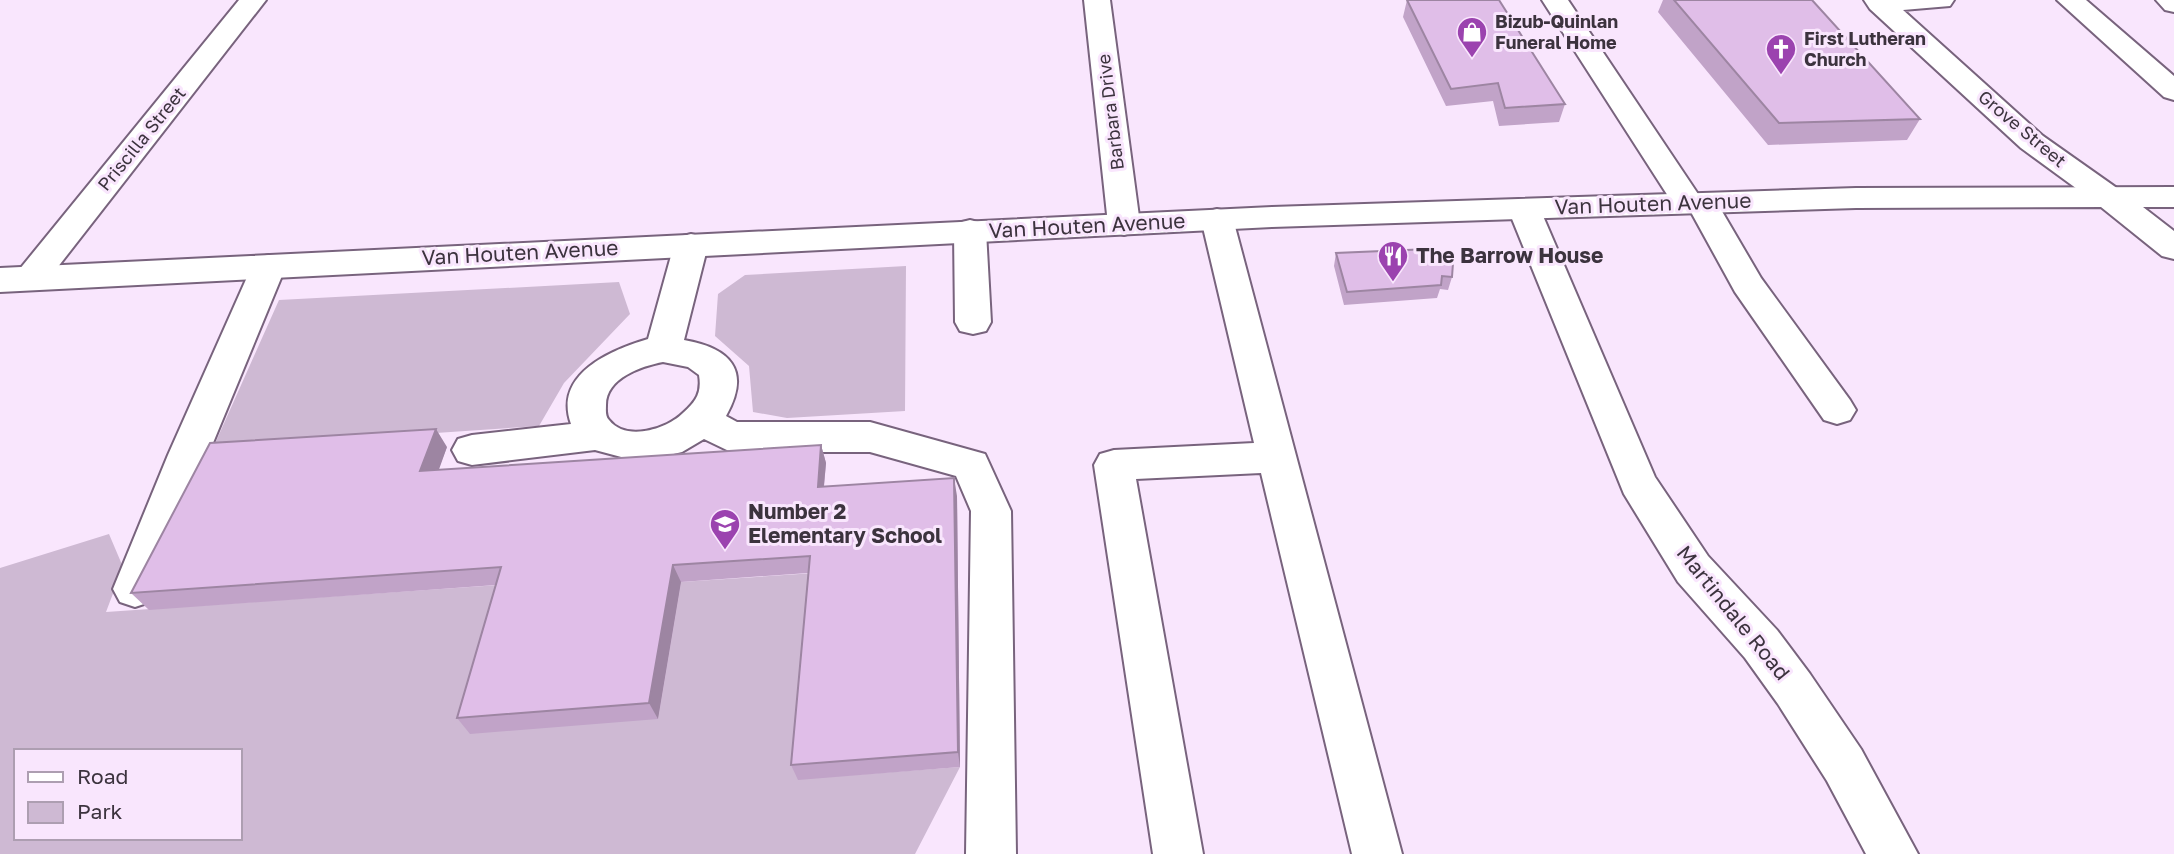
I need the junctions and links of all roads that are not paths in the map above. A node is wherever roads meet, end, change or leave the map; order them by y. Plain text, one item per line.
1 (253, 0) edge
2 (1097, 0) edge
3 (1555, 0) edge
4 (1941, 0) edge
5 (2070, 0) edge
6 (2169, 0) edge
7 (1878, 1) edge
8 (2174, 4) edge
9 (2174, 91) edge
10 (2174, 197) edge
11 (2110, 198) junction
12 (1695, 203) junction
13 (1524, 209) junction
14 (1217, 219) junction
15 (1124, 224) junction
16 (970, 231) junction
17 (691, 245) junction
18 (2174, 248) edge
19 (269, 266) junction
20 (16, 279) edge
21 (972, 322) dead end
22 (663, 349) junction
23 (1838, 410) dead end
24 (703, 421) junction
25 (599, 435) junction
26 (472, 450) dead end
27 (1275, 457) junction
28 (135, 589) edge
29 (991, 854) edge
30 (1178, 854) edge
31 (1377, 854) edge
32 (1893, 854) edge

1 - 20 main road, Priscilla Street
2 - 15 main road, Barbara Drive
3 - 12 main road
4 - 7 main road
5 - 9 main road
6 - 8 main road
7 - 11 main road, Grove Street
10 - 11 main road, Van Houten Avenue
11 - 12 main road, Van Houten Avenue
11 - 18 main road, Grove Street
12 - 13 main road, Van Houten Avenue
12 - 23 main road
13 - 14 main road, Van Houten Avenue
13 - 32 main road, Martindale Road
14 - 15 main road, Van Houten Avenue
14 - 27 main road
15 - 16 main road, Van Houten Avenue
16 - 17 main road, Van Houten Avenue
16 - 21 main road
17 - 19 main road, Van Houten Avenue
17 - 22 main road
19 - 20 main road, Van Houten Avenue
19 - 28 main road
22 - 24 main road
22 - 25 main road
24 - 25 main road
24 - 29 main road
25 - 26 main road
27 - 30 main road
27 - 31 main road

